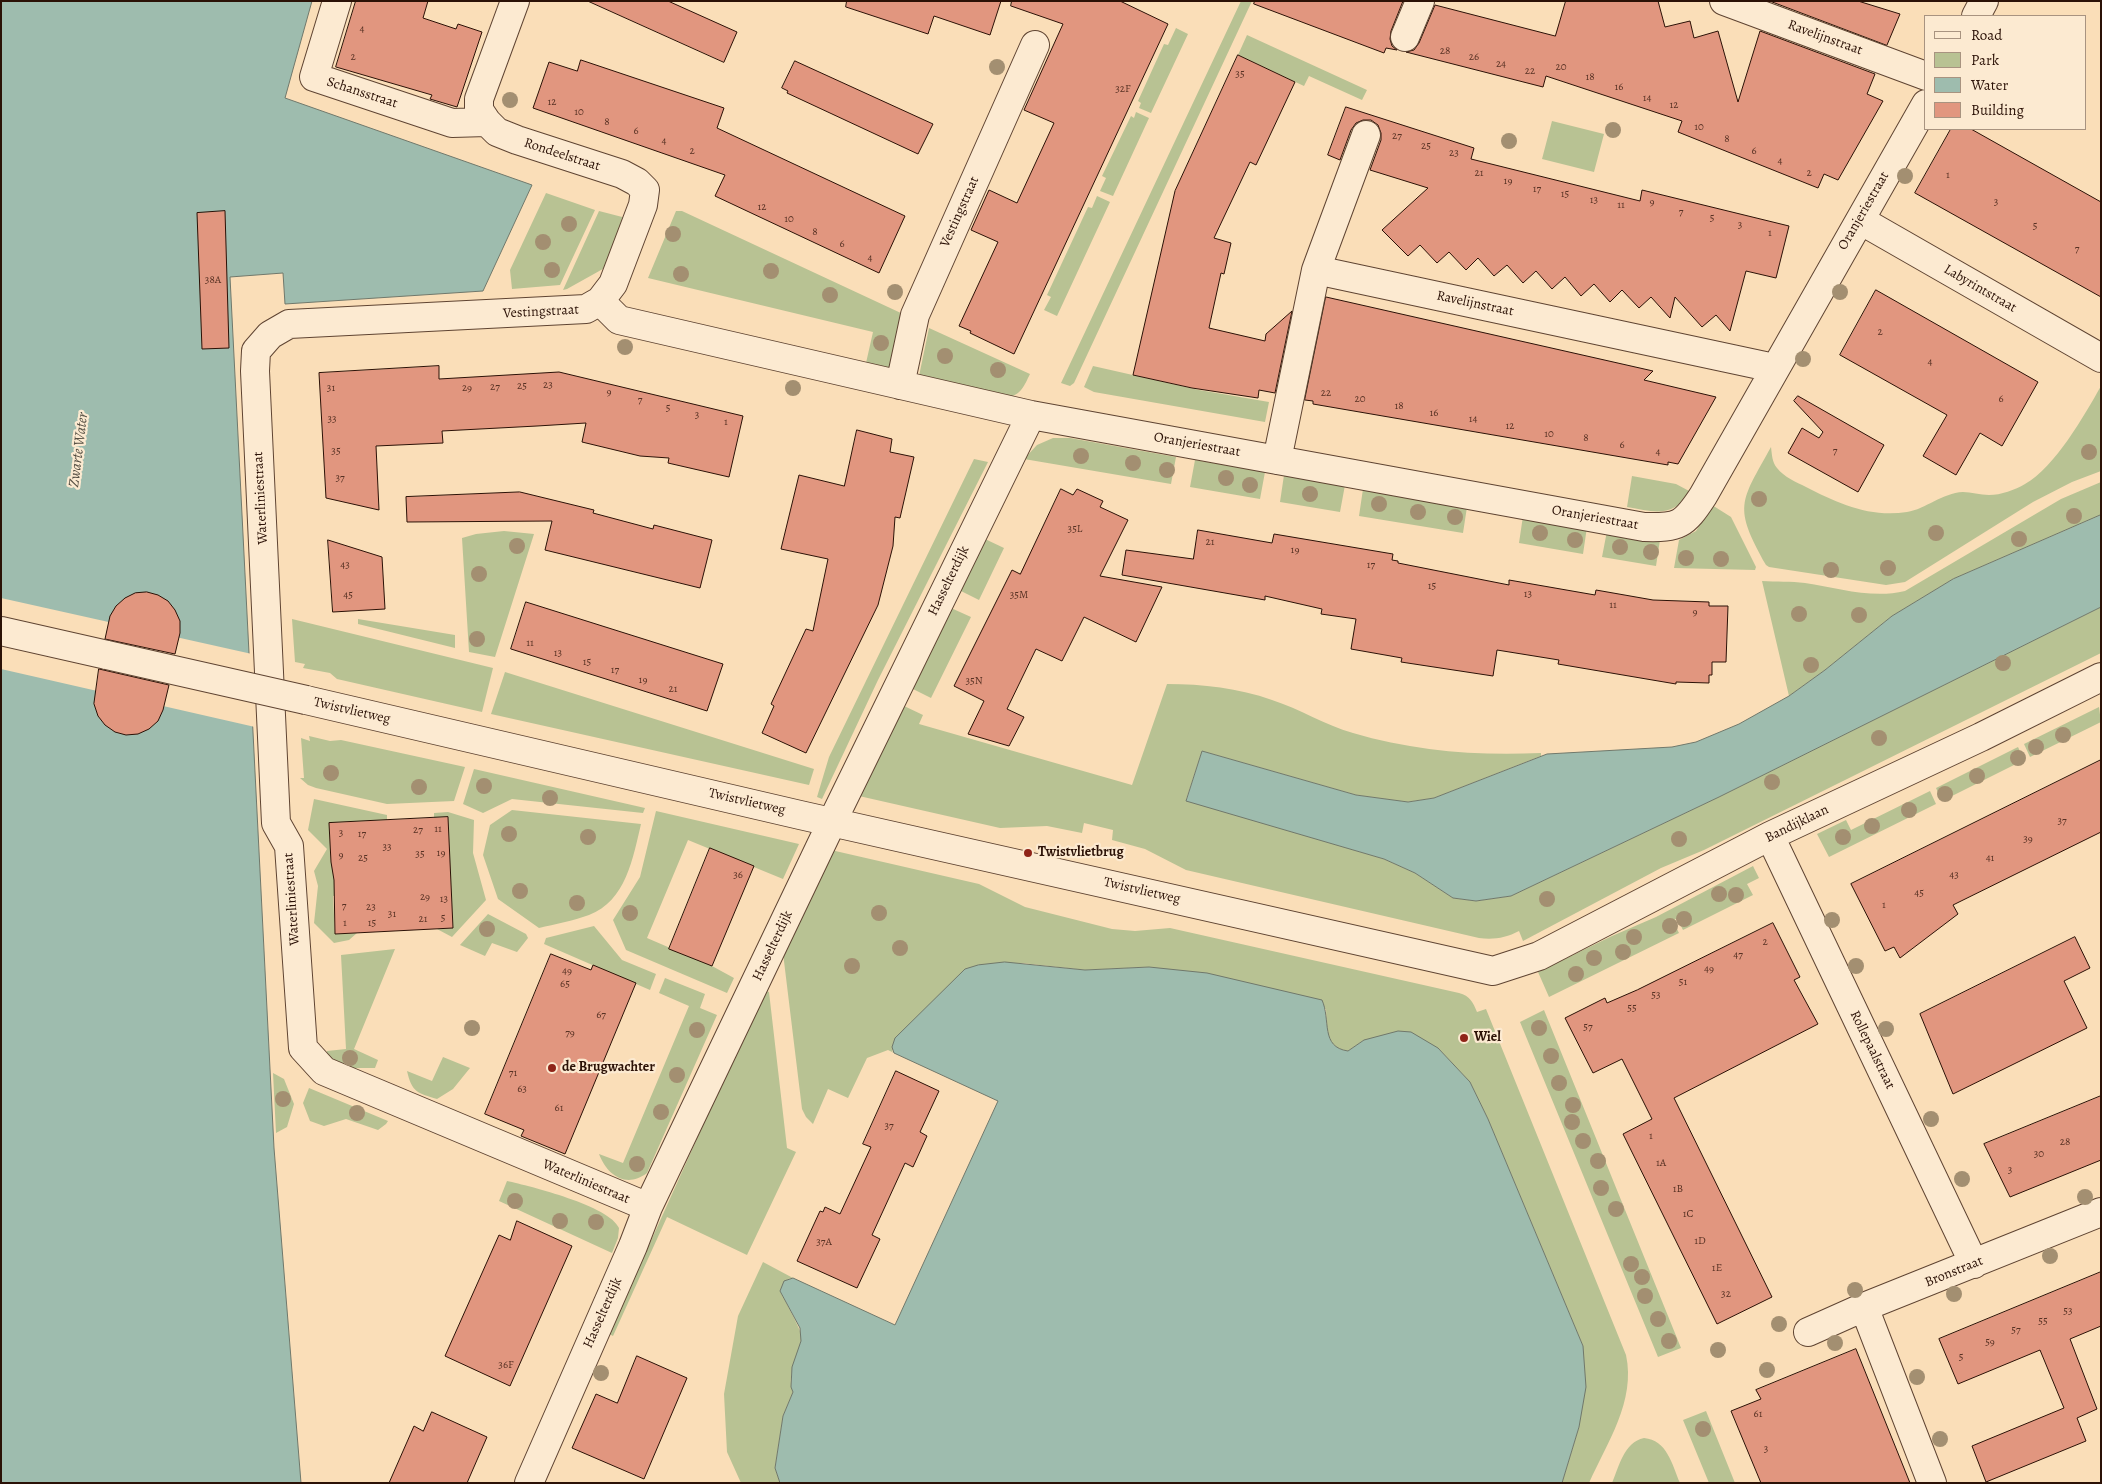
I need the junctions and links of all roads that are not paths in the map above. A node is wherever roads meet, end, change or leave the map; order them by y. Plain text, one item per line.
1 (337, 1) edge
2 (515, 1) edge
3 (1420, 1) edge
4 (1724, 1) edge
5 (1984, 1) edge
6 (1977, 15) edge
7 (1405, 37) dead end
8 (1035, 44) dead end
9 (1924, 75) edge
10 (1924, 108) edge
11 (486, 122) junction
12 (1366, 135) dead end
13 (1860, 220) junction
14 (1316, 270) junction
15 (600, 301) junction
16 (2101, 358) edge
17 (1774, 368) junction
18 (255, 371) joint
19 (900, 385) junction
20 (1031, 415) junction
21 (1277, 460) junction
22 (1, 631) edge
23 (2101, 677) edge
24 (832, 822) junction
25 (1770, 836) junction
26 (1493, 971) joint
27 (648, 1207) junction
28 (2101, 1212) edge
29 (1974, 1264) junction
30 (1864, 1307) junction
31 (1808, 1332) dead end
32 (529, 1483) edge
33 (1932, 1483) edge

1 - 11 street, Schansstraat
2 - 11 street
3 - 7 street
4 - 9 street, Ravelijnstraat
5 - 6 street
8 - 19 street, Vestingstraat
10 - 13 street, Oranjeriestraat
11 - 15 street, Rondeelstraat
12 - 14 street
13 - 16 street, Labyrintstraat
13 - 17 street, Oranjeriestraat
14 - 17 street, Ravelijnstraat
14 - 21 street
15 - 18 street, Vestingstraat
15 - 19 street
17 - 21 street, Oranjeriestraat
18 - 27 street, Waterliniestraat
19 - 20 street
20 - 21 street, Oranjeriestraat
20 - 24 street, Hasselterdijk
22 - 24 street, Twistvlietweg, bridge
23 - 25 street, Bandijklaan
24 - 26 street, Twistvlietweg
24 - 27 street, Hasselterdijk
25 - 26 street, Bandijklaan
25 - 29 street, Rollepaalstraat
27 - 32 street, Hasselterdijk
28 - 29 street, Bronstraat
29 - 30 street, Bronstraat
30 - 31 street, Bronstraat
30 - 33 street

